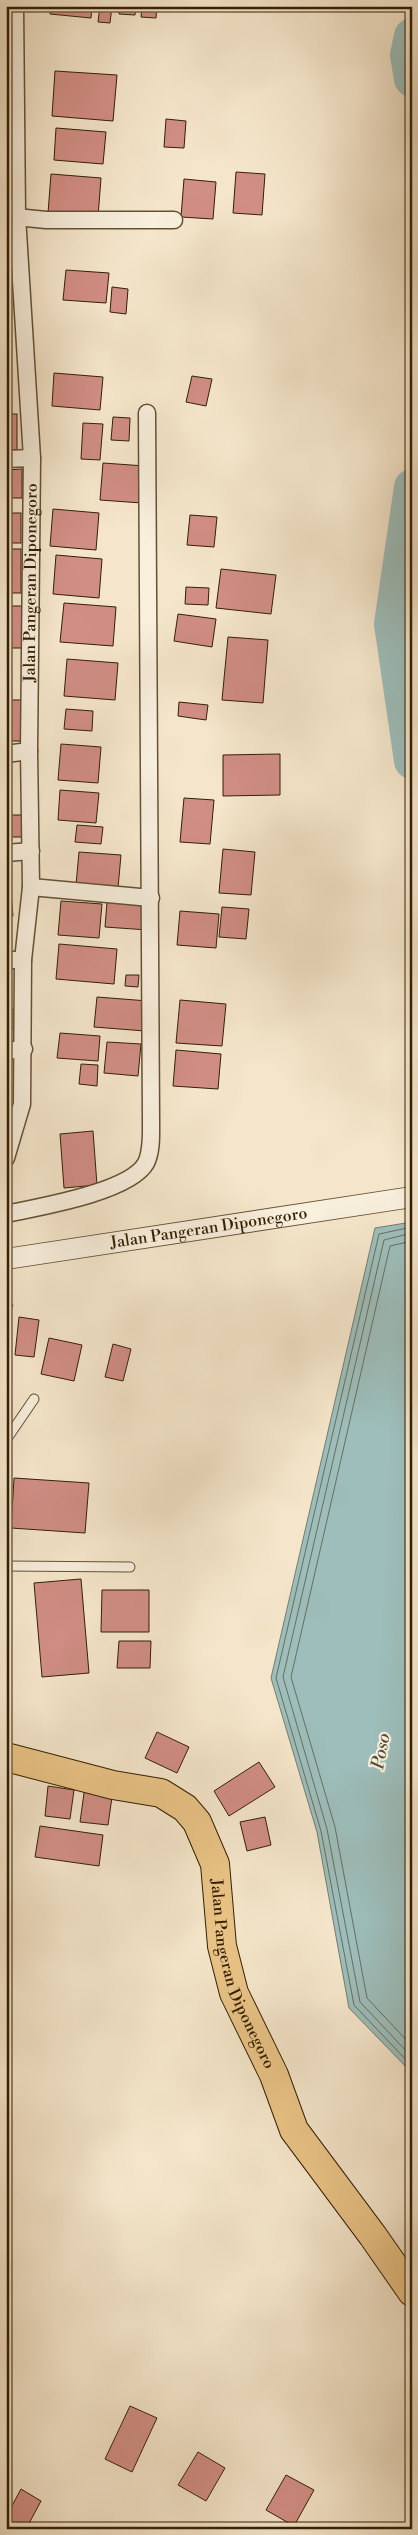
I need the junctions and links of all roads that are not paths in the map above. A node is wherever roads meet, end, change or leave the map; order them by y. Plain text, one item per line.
1 (12, 16) edge
2 (12, 216) edge
3 (174, 220) dead end
4 (147, 413) dead end
5 (32, 458) junction
6 (6, 459) edge
7 (28, 751) junction
8 (6, 754) edge
9 (31, 851) junction
10 (6, 853) edge
11 (32, 888) junction
12 (151, 898) junction
13 (6, 960) edge
14 (24, 960) junction
15 (24, 1049) junction
16 (6, 1051) edge
17 (6, 1158) edge
18 (412, 1197) edge
19 (6, 1214) edge
20 (6, 1259) edge
21 (34, 1398) dead end
22 (6, 1440) edge
23 (6, 1566) edge
24 (130, 1567) dead end
25 (6, 1757) edge
26 (412, 2292) edge

1 - 2 street, Jalan Pangeran Diponegoro
2 - 3 street
2 - 5 street, Jalan Pangeran Diponegoro
4 - 12 street
5 - 6 street
5 - 7 street, Jalan Pangeran Diponegoro
7 - 8 street
7 - 9 street, Jalan Pangeran Diponegoro
9 - 10 street
9 - 11 street, Jalan Pangeran Diponegoro
11 - 12 street
11 - 14 street, Jalan Pangeran Diponegoro
12 - 19 street
13 - 14 street
14 - 15 street, Jalan Pangeran Diponegoro
15 - 16 street
15 - 17 street, Jalan Pangeran Diponegoro
18 - 20 street, Jalan Pangeran Diponegoro
21 - 22 lane
23 - 24 lane
25 - 26 highway, Jalan Pangeran Diponegoro

